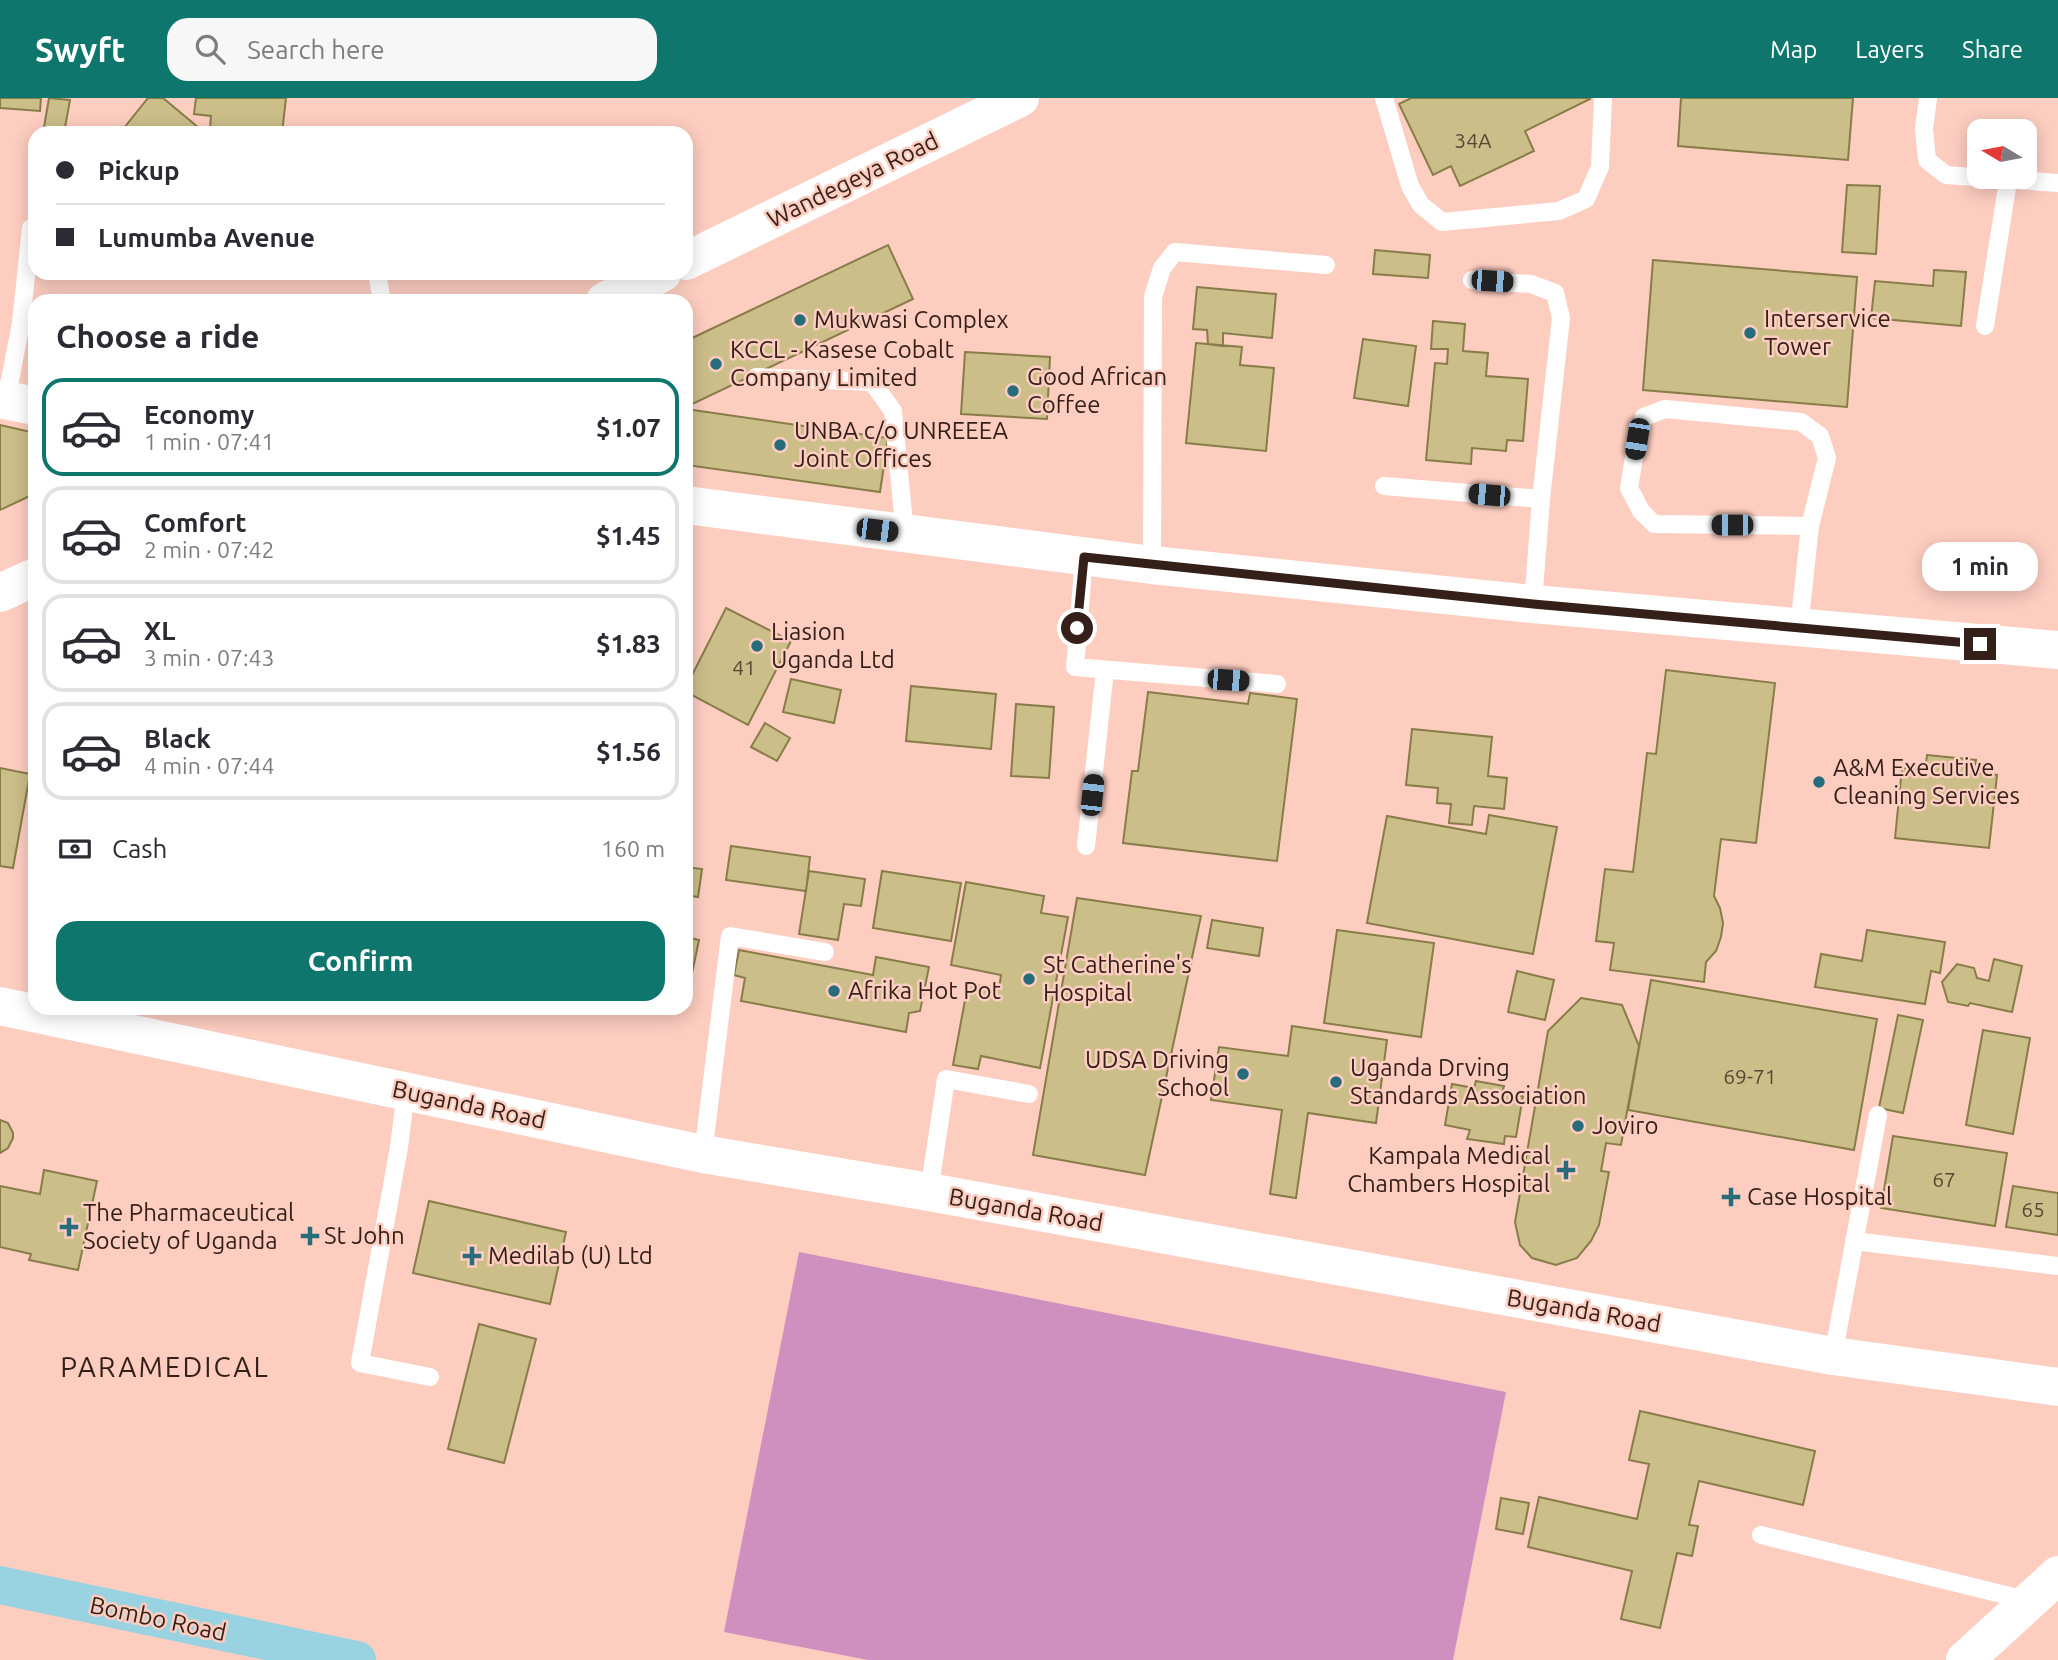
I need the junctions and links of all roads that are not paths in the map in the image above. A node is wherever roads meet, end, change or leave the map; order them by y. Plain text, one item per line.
1 (1020, 98) edge
2 (1384, 98) edge
3 (1603, 98) edge
4 (1928, 98) edge
5 (1967, 177) edge
6 (2037, 182) edge
7 (2058, 183) edge
8 (2007, 189) edge
9 (28, 249) edge
10 (693, 258) edge
11 (1326, 265) dead end
12 (648, 280) edge
13 (1472, 280) dead end
14 (619, 294) edge
15 (1985, 326) dead end
16 (756, 377) dead end
17 (14, 402) edge
18 (1384, 486) dead end
19 (1541, 499) junction
20 (693, 506) edge
21 (1810, 526) junction
22 (905, 534) junction
23 (1084, 557) junction
24 (1152, 565) junction
25 (28, 580) edge
26 (0, 593) edge
27 (1533, 604) junction
28 (1799, 628) junction
29 (2058, 650) edge
30 (1105, 670) junction
31 (1277, 684) dead end
32 (1086, 845) dead end
33 (825, 952) dead end
34 (0, 1006) edge
35 (28, 1012) edge
36 (43, 1015) edge
37 (406, 1091) junction
38 (1029, 1094) dead end
39 (1878, 1115) dead end
40 (703, 1154) junction
41 (929, 1192) junction
42 (1854, 1241) junction
43 (2058, 1266) edge
44 (1833, 1356) junction
45 (430, 1377) dead end
46 (2058, 1387) edge
47 (1761, 1535) dead end
48 (2058, 1575) edge
49 (0, 1585) edge
50 (2030, 1601) junction
51 (290, 1654) edge
52 (356, 1660) edge
53 (1965, 1660) edge

1 - 10 main road, Wandegeya Road
2 - 3 lane
4 - 5 lane
6 - 7 lane
8 - 15 lane
9 - 17 lane
11 - 24 lane
12 - 14 main road
13 - 19 lane
16 - 22 lane
18 - 19 lane
19 - 27 lane
20 - 22 main road
21 - 21 lane
21 - 28 lane
22 - 23 main road
23 - 24 main road
23 - 30 lane
24 - 27 main road
25 - 26 main road
27 - 28 main road
28 - 29 main road
30 - 31 lane
30 - 32 lane
33 - 40 lane
34 - 35 main road, Buganda Road
36 - 37 main road, Buganda Road
37 - 40 main road, Buganda Road
37 - 45 lane
38 - 41 lane
39 - 42 lane
40 - 41 main road, Buganda Road
41 - 44 main road, Buganda Road
42 - 43 lane
42 - 44 lane
44 - 46 main road, Buganda Road
47 - 50 lane
48 - 50 main road
49 - 51 main road, Bombo Road
50 - 53 main road
51 - 52 main road, Bombo Road

